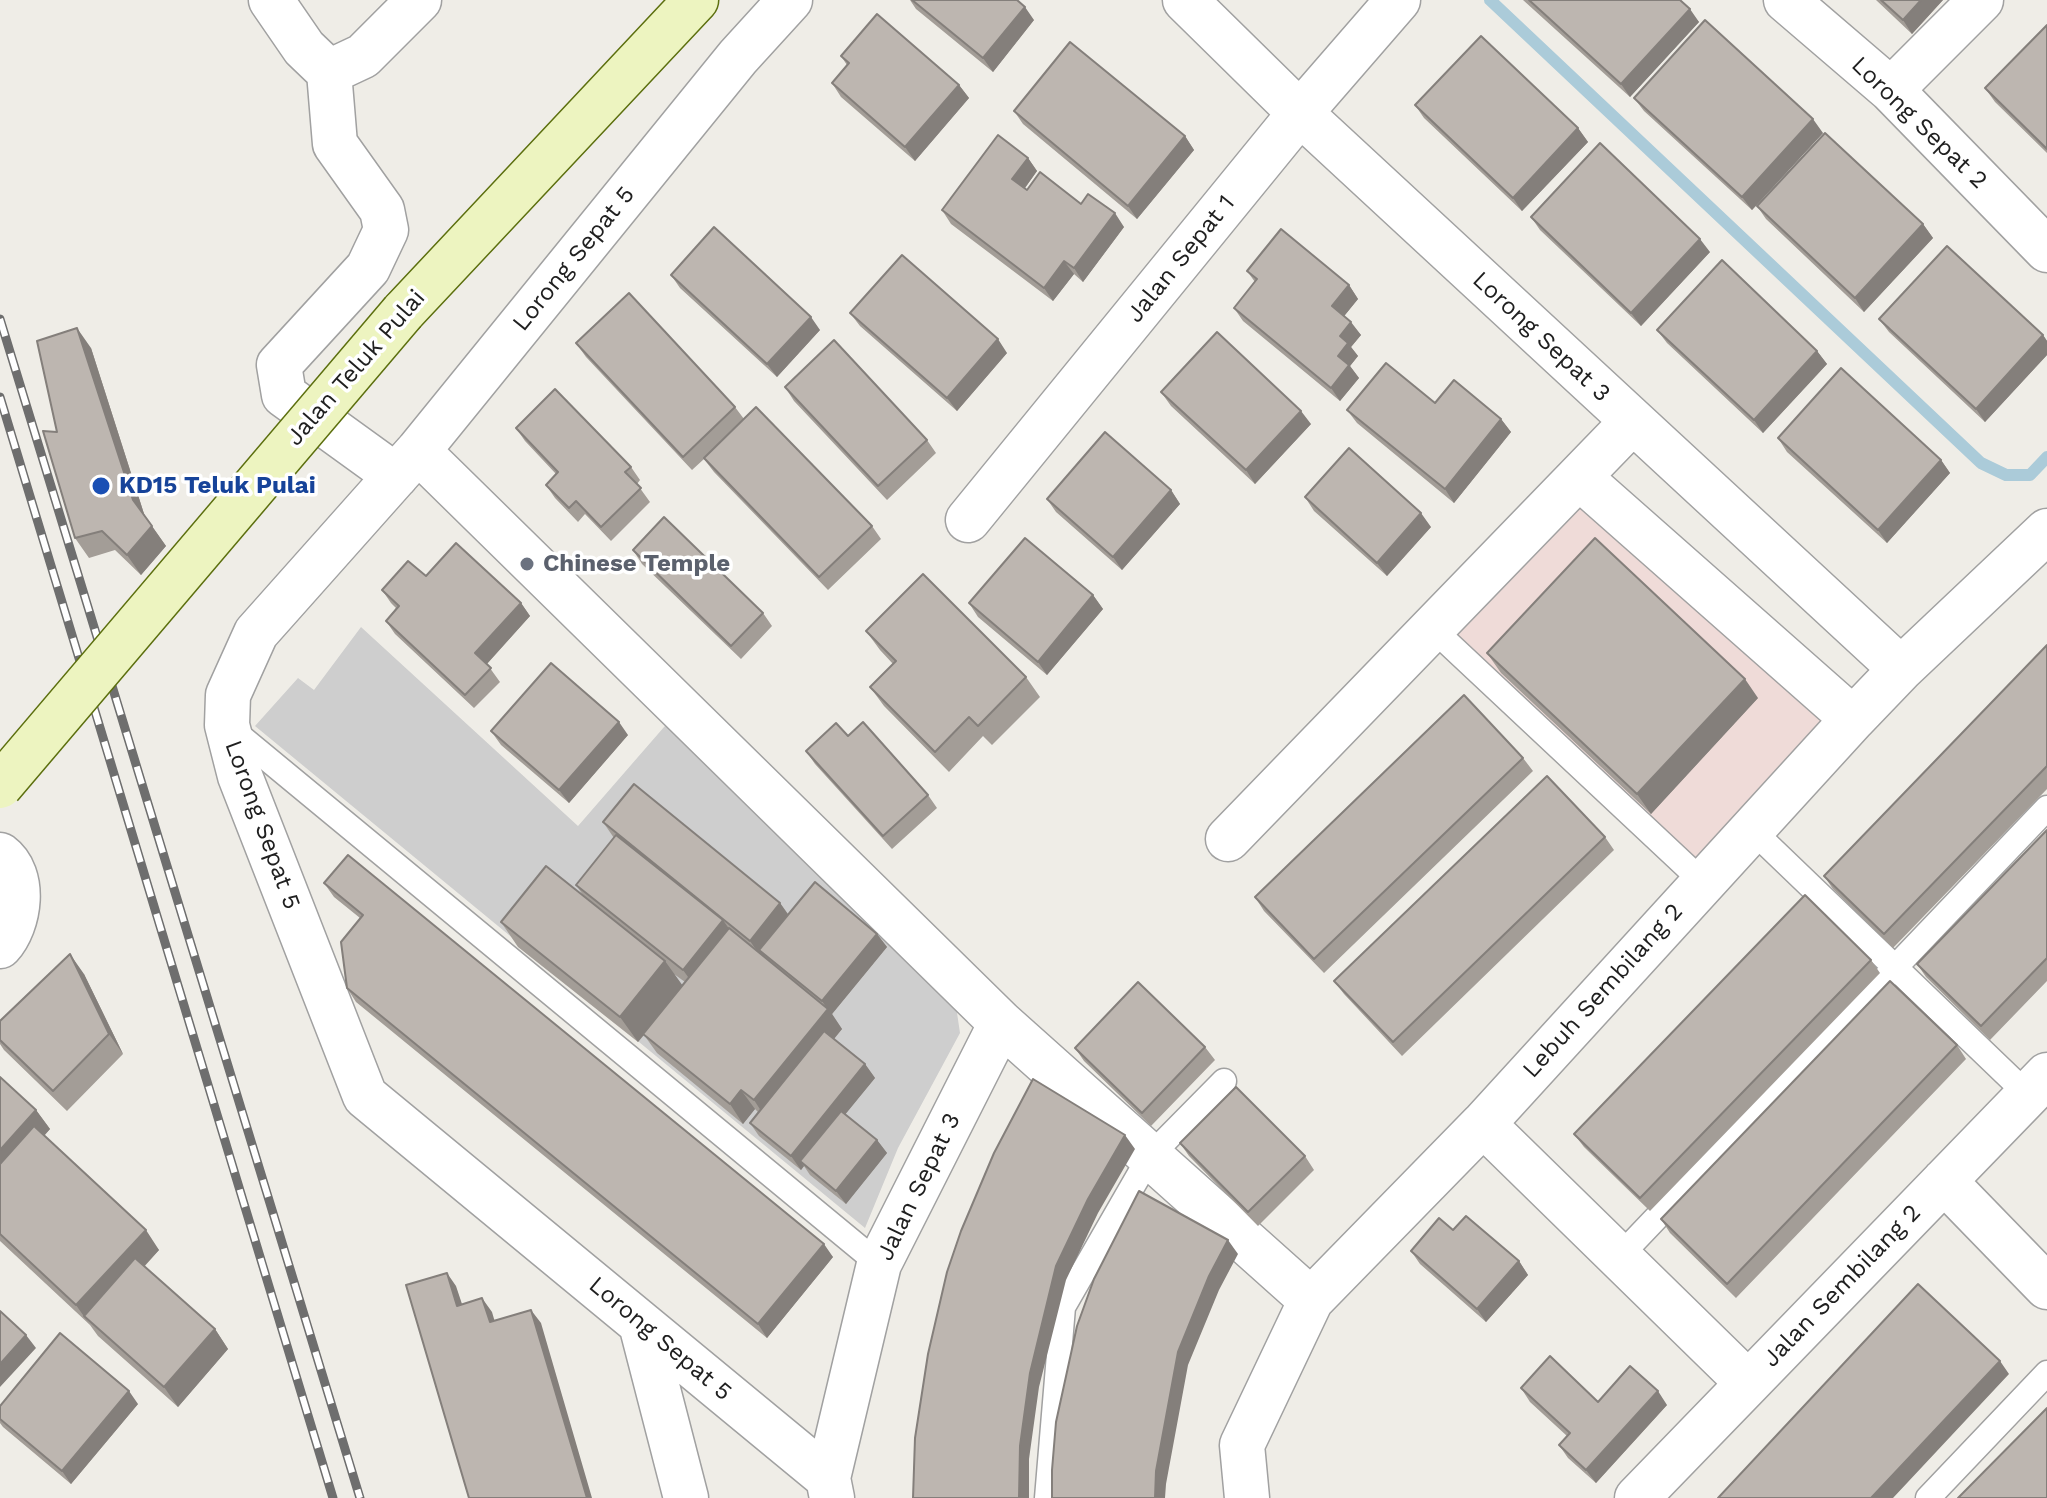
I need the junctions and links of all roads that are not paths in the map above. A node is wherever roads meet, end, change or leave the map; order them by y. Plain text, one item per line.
1 (271, 0) edge
2 (419, 0) edge
3 (696, 0) edge
4 (790, 0) edge
5 (1185, 0) edge
6 (1398, 0) edge
7 (1786, 0) edge
8 (1981, 0) edge
9 (329, 72) junction
10 (1891, 90) junction
11 (1300, 113) junction
12 (2041, 231) edge
13 (1632, 422) junction
14 (407, 464) junction
15 (1580, 478) junction
16 (968, 520) dead end
17 (2047, 531) edge
18 (1433, 629) junction
19 (1901, 669) junction
20 (1853, 719) junction
21 (227, 725) junction
22 (0, 786) edge
23 (2047, 808) edge
24 (1751, 829) junction
25 (1228, 839) dead end
26 (0, 855) edge
27 (1703, 882) junction
28 (0, 946) edge
29 (1895, 967) junction
30 (1001, 1023) junction
31 (1224, 1081) dead end
32 (2037, 1085) edge
33 (1483, 1124) junction
34 (1150, 1156) junction
35 (1944, 1181) junction
36 (1619, 1257) junction
37 (879, 1264) junction
38 (2047, 1287) edge
39 (1311, 1300) junction
40 (641, 1324) junction
41 (2047, 1373) edge
42 (1748, 1383) junction
43 (830, 1488) edge
44 (686, 1498) edge
45 (1047, 1498) edge
46 (1247, 1498) edge
47 (1637, 1498) edge
48 (1928, 1498) edge

1 - 9 street
2 - 9 street
3 - 22 main road, Jalan Teluk Pulai, bridge
4 - 14 street, Lorong Sepat 5
5 - 11 street, Lorong Sepat 3
6 - 11 street, Jalan Sepat 1
7 - 10 street, Lorong Sepat 2
8 - 10 street
9 - 14 street
10 - 12 street, Lorong Sepat 2
11 - 13 street, Lorong Sepat 3
11 - 16 street, Jalan Sepat 1
13 - 15 street
13 - 19 street, Lorong Sepat 3
14 - 21 street, Lorong Sepat 5
14 - 30 street
15 - 18 street
15 - 20 street
17 - 19 street, Lebuh Sembilang 2
18 - 25 street
18 - 27 lane
19 - 20 street, Lebuh Sembilang 2
20 - 24 street, Lebuh Sembilang 2
21 - 37 lane
21 - 40 street, Lorong Sepat 5
23 - 29 lane
24 - 27 street, Lebuh Sembilang 2
24 - 29 lane
26 - 28 street
27 - 33 street, Lebuh Sembilang 2
29 - 32 lane
29 - 36 lane
30 - 34 street
30 - 37 street, Jalan Sepat 3
31 - 34 lane
32 - 35 street, Jalan Sembilang 2
33 - 36 street
33 - 39 street, Lebuh Sembilang 2
34 - 39 street
34 - 45 lane
35 - 38 street
35 - 42 street, Jalan Sembilang 2
36 - 42 street
37 - 43 street, Jalan Sepat 3
39 - 46 street, Lebuh Sembilang 2
40 - 43 street, Lorong Sepat 5
40 - 44 street
41 - 48 lane
42 - 47 street, Jalan Sembilang 2

